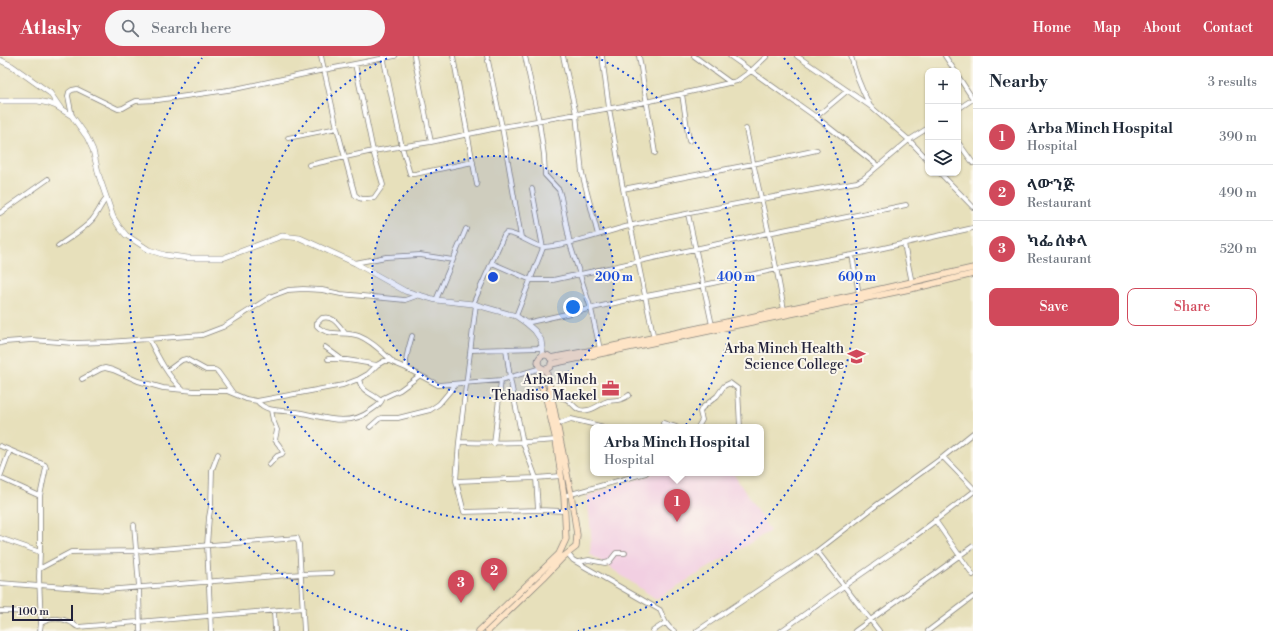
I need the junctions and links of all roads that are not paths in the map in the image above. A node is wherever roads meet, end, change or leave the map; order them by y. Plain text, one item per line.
1 (321, 56) edge
2 (395, 56) edge
3 (414, 56) edge
4 (453, 56) edge
5 (487, 56) edge
6 (525, 56) edge
7 (563, 56) edge
8 (602, 56) edge
9 (639, 56) edge
10 (694, 56) edge
11 (730, 56) edge
12 (767, 56) edge
13 (797, 56) edge
14 (850, 56) edge
15 (945, 56) edge
16 (383, 57) edge
17 (0, 60) edge
18 (355, 64) junction
19 (953, 68) edge
20 (324, 70) junction
21 (751, 71) junction
22 (961, 81) edge
23 (731, 83) junction
24 (847, 91) junction
25 (682, 94) junction
26 (973, 99) edge
27 (0, 101) edge
28 (646, 102) junction
29 (870, 106) junction
30 (961, 107) edge
31 (610, 108) junction
32 (62, 109) junction
33 (576, 114) junction
34 (72, 116) junction
35 (816, 117) junction
36 (539, 121) junction
37 (502, 127) junction
38 (337, 128) junction
39 (746, 129) dead end
40 (925, 130) edge
41 (467, 134) junction
42 (288, 138) dead end
43 (909, 140) junction
44 (689, 141) dead end
45 (431, 142) junction
46 (961, 146) edge
47 (402, 147) junction
48 (817, 150) dead end
49 (373, 151) junction
50 (655, 152) dead end
51 (925, 157) edge
52 (344, 158) junction
53 (473, 162) junction
54 (753, 164) junction
55 (973, 164) edge
56 (309, 165) dead end
57 (878, 166) junction
58 (943, 176) edge
59 (48, 179) dead end
60 (476, 185) dead end
61 (532, 189) dead end
62 (623, 190) junction
63 (106, 199) junction
64 (760, 199) junction
65 (906, 205) dead end
66 (972, 205) edge
67 (0, 213) edge
68 (688, 214) junction
69 (631, 226) junction
70 (973, 228) edge
71 (466, 230) dead end
72 (768, 233) junction
73 (598, 235) junction
74 (521, 237) junction
75 (570, 244) junction
76 (904, 244) junction
77 (58, 246) dead end
78 (543, 248) junction
79 (696, 248) junction
80 (852, 255) junction
81 (453, 260) junction
82 (638, 261) junction
83 (356, 263) junction
84 (492, 263) junction
85 (777, 268) junction
86 (973, 268) edge
87 (580, 274) junction
88 (973, 274) edge
89 (531, 280) junction
90 (912, 283) junction
91 (704, 285) junction
92 (859, 294) junction
93 (419, 295) junction
94 (646, 296) junction
95 (436, 300) junction
96 (475, 304) junction
97 (591, 309) junction
98 (784, 310) junction
99 (516, 316) junction
100 (526, 323) junction
101 (712, 325) junction
102 (346, 333) junction
103 (412, 336) dead end
104 (149, 339) junction
105 (655, 340) junction
106 (2, 343) edge
107 (325, 347) dead end
108 (542, 348) junction
109 (600, 349) junction
110 (471, 350) junction
111 (506, 350) junction
112 (543, 355) junction
113 (340, 358) junction
114 (328, 359) dead end
115 (551, 361) junction
116 (377, 364) junction
117 (396, 364) junction
118 (406, 368) junction
119 (543, 368) junction
120 (167, 371) junction
121 (419, 376) junction
122 (510, 378) junction
123 (82, 379) dead end
124 (359, 379) junction
125 (501, 380) junction
126 (466, 383) junction
127 (456, 384) junction
128 (183, 390) junction
129 (233, 393) junction
130 (551, 395) junction
131 (629, 395) dead end
132 (257, 401) junction
133 (381, 401) junction
134 (271, 410) junction
135 (663, 423) dead end
136 (557, 424) junction
137 (592, 424) edge
138 (666, 424) edge
139 (700, 424) edge
140 (740, 424) edge
141 (370, 427) dead end
142 (973, 432) edge
143 (556, 440) junction
144 (459, 442) junction
145 (522, 443) junction
146 (494, 444) junction
147 (0, 446) edge
148 (10, 450) junction
149 (218, 454) dead end
150 (944, 457) junction
151 (269, 465) dead end
152 (561, 476) junction
153 (631, 476) edge
154 (0, 477) edge
155 (536, 478) junction
156 (456, 481) junction
157 (973, 488) edge
158 (973, 492) edge
159 (571, 494) junction
160 (40, 496) junction
161 (564, 496) junction
162 (538, 510) junction
163 (565, 511) junction
164 (935, 520) junction
165 (134, 526) dead end
166 (0, 538) edge
167 (207, 545) junction
168 (973, 546) edge
169 (136, 551) junction
170 (816, 551) junction
171 (40, 552) junction
172 (625, 552) dead end
173 (568, 554) junction
174 (960, 556) junction
175 (578, 562) junction
176 (39, 569) junction
177 (332, 573) dead end
178 (301, 574) junction
179 (973, 575) edge
180 (208, 581) junction
181 (0, 583) edge
182 (39, 585) junction
183 (844, 586) junction
184 (138, 587) junction
185 (528, 588) junction
186 (973, 597) edge
187 (303, 608) junction
188 (0, 611) edge
189 (274, 611) junction
190 (40, 612) junction
191 (210, 616) junction
192 (870, 619) junction
193 (140, 622) junction
194 (40, 623) junction
195 (665, 623) junction
196 (40, 631) edge
197 (140, 631) edge
198 (211, 631) edge
199 (275, 631) edge
200 (304, 631) edge
201 (479, 631) edge
202 (488, 631) edge
203 (653, 631) edge
204 (674, 631) edge
205 (697, 631) edge
206 (781, 631) edge
207 (855, 631) edge
208 (879, 631) edge
209 (928, 631) edge

1 - 20 street
2 - 16 street
3 - 45 street
4 - 41 street
5 - 37 street
6 - 36 street
7 - 33 street
8 - 31 street
9 - 28 street
10 - 23 street
11 - 21 street
12 - 21 street
13 - 24 street
14 - 29 street
15 - 19 street
16 - 18 street
16 - 47 street
17 - 32 street
18 - 20 street
18 - 49 street
20 - 34 street
20 - 38 street
21 - 23 street
21 - 35 street
22 - 26 street
23 - 25 street
24 - 29 street
24 - 35 street
25 - 28 street
25 - 44 street
26 - 30 street
27 - 32 street
28 - 31 street
28 - 50 street
29 - 43 street
31 - 33 street
31 - 62 street
32 - 34 street
33 - 36 street
33 - 73 street
34 - 63 street
35 - 57 street
36 - 37 street
36 - 75 street
37 - 41 street
37 - 74 street
38 - 42 street
38 - 52 street
39 - 54 street
40 - 43 street
41 - 45 street
41 - 53 street
43 - 51 street
43 - 57 street
45 - 47 street
46 - 55 street
47 - 49 street
47 - 53 street
48 - 54 street
49 - 52 street
49 - 52 street
52 - 56 street
53 - 60 street
54 - 62 street
54 - 64 street
57 - 64 street
58 - 66 street
59 - 67 street
61 - 78 street
62 - 69 street
63 - 77 street
63 - 83 street
64 - 68 street
64 - 72 street
65 - 72 street
68 - 69 street
68 - 79 street
69 - 73 street
69 - 82 street
70 - 76 street
71 - 81 street
72 - 79 street
72 - 85 street
73 - 75 street
74 - 78 street
74 - 84 street
75 - 78 street
75 - 87 street
76 - 80 street
76 - 90 street
78 - 89 street
79 - 82 street
79 - 91 street
80 - 85 street
80 - 92 street
81 - 83 street
81 - 95 street
82 - 87 street
82 - 94 street
83 - 93 street
84 - 89 street
84 - 96 street
85 - 91 street
85 - 98 street
86 - 90 main road
87 - 89 street
87 - 97 street
88 - 105 main road
89 - 99 street
90 - 92 main road
91 - 94 street
91 - 101 street
92 - 98 main road
93 - 95 street
93 - 104 street
94 - 97 street
94 - 105 street
95 - 96 street
96 - 99 street
96 - 110 street
97 - 100 street
97 - 109 street
98 - 101 main road
99 - 100 street
100 - 108 street
101 - 105 main road
102 - 102 street
102 - 117 street
103 - 118 street
104 - 106 street
104 - 120 street
105 - 109 main road
105 - 115 main road
107 - 113 street
108 - 111 street
108 - 112 street
109 - 115 main road
110 - 111 street
110 - 126 street
111 - 122 street
112 - 115 main road
112 - 119 main road
113 - 114 street
113 - 116 street
115 - 119 main road
116 - 117 street
116 - 124 street
117 - 118 street
118 - 121 street
119 - 122 street
119 - 130 main road
119 - 143 main road
120 - 128 street
120 - 129 street
121 - 127 street
121 - 133 street
122 - 125 street
122 - 145 street
123 - 128 street
124 - 132 street
124 - 133 street
125 - 126 street
125 - 146 street
126 - 127 street
126 - 144 street
127 - 141 street
128 - 129 street
129 - 132 street
130 - 131 street
130 - 136 main road
132 - 134 street
133 - 134 street
134 - 151 street
135 - 138 street
136 - 137 street
136 - 159 main road
139 - 140 street
142 - 150 street
143 - 145 street
143 - 152 main road
144 - 146 street
144 - 156 street
145 - 146 street
145 - 155 street
147 - 148 street
148 - 154 street
148 - 160 street
149 - 167 street
150 - 157 street
150 - 170 street
152 - 155 street
152 - 161 main road
153 - 159 street
154 - 160 street
155 - 156 street
155 - 162 street
156 - 162 street
158 - 164 street
159 - 161 street
159 - 173 main road
160 - 171 street
161 - 163 main road
162 - 163 street
163 - 185 main road
164 - 174 street
164 - 183 street
165 - 169 street
166 - 171 street
167 - 169 street
167 - 178 street
167 - 180 street
168 - 174 street
169 - 176 street
169 - 184 street
170 - 183 street
170 - 205 street
171 - 176 street
172 - 175 street
173 - 175 street
173 - 185 main road
174 - 179 street
174 - 192 street
175 - 195 street
176 - 182 street
177 - 178 street
178 - 180 street
178 - 187 street
180 - 184 street
180 - 191 street
181 - 182 street
182 - 184 street
182 - 190 street
183 - 192 street
183 - 206 street
184 - 193 street
185 - 201 main road
185 - 202 main road
186 - 209 street
187 - 189 street
187 - 200 street
188 - 190 street
189 - 191 street
189 - 199 street
190 - 194 street
191 - 193 street
191 - 198 street
192 - 207 street
192 - 208 street
193 - 194 street
193 - 197 street
194 - 196 street
195 - 203 street
195 - 204 street

